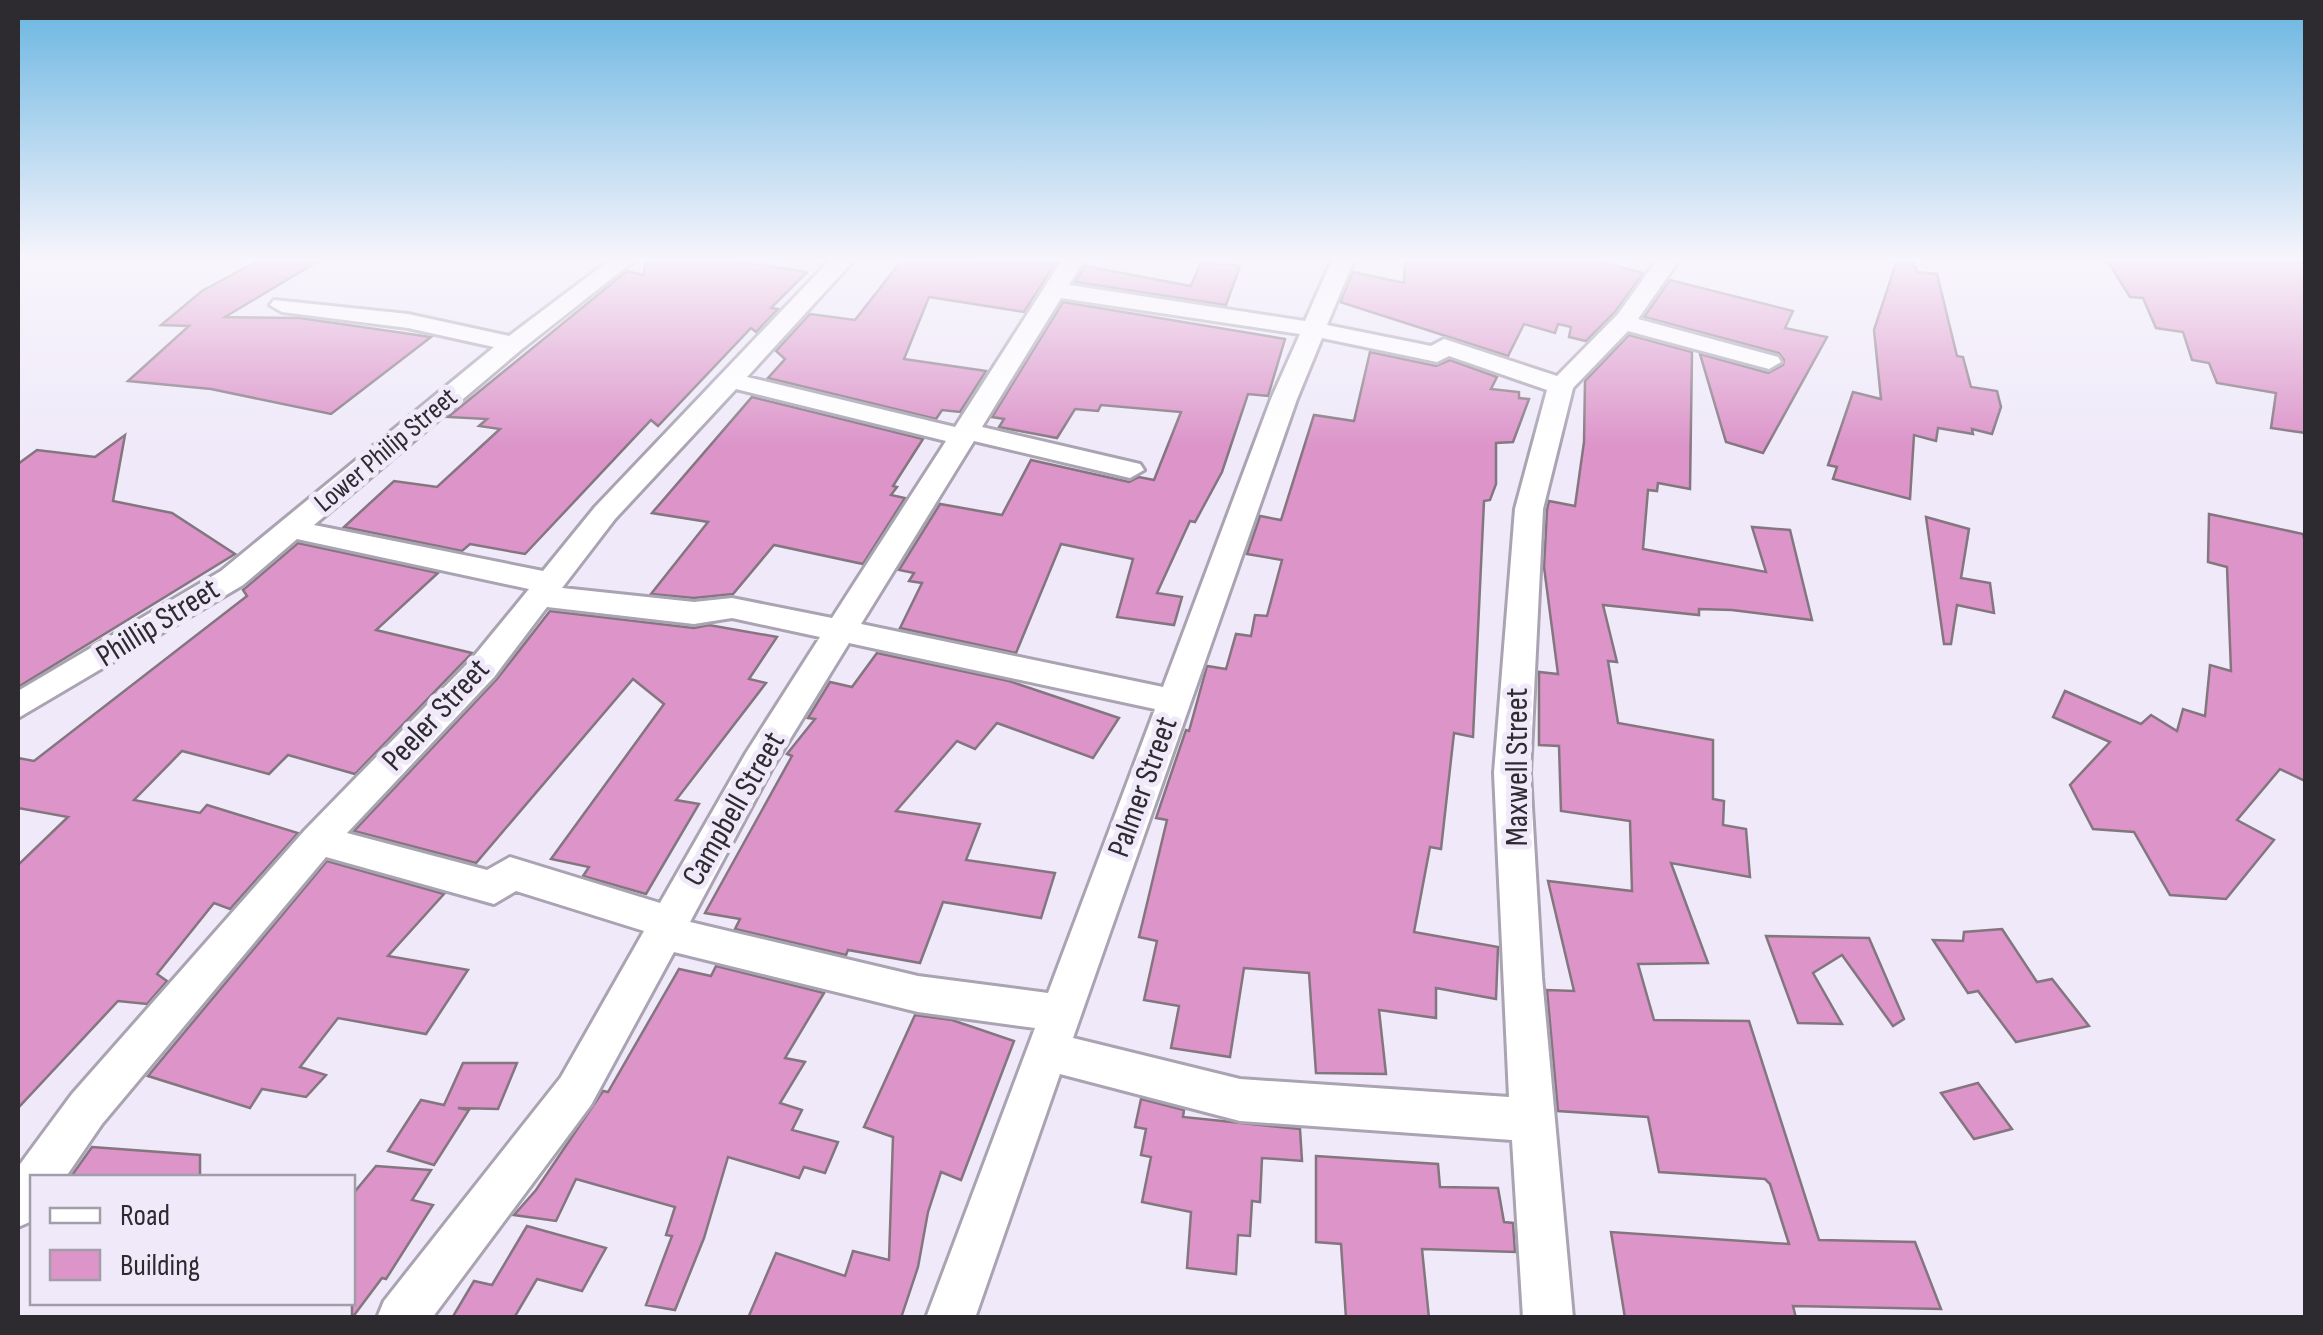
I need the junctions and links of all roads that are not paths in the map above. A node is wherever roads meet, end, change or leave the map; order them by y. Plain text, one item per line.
1 (414, 322) edge
2 (541, 322) edge
3 (784, 322) edge
4 (1034, 322) edge
5 (1283, 322) edge
6 (1317, 322) edge
7 (1623, 322) edge
8 (1624, 322) edge
9 (1314, 329) junction
10 (512, 344) junction
11 (1769, 362) dead end
12 (730, 380) junction
13 (1561, 386) junction
14 (964, 434) junction
15 (1130, 470) dead end
16 (290, 529) junction
17 (544, 589) junction
18 (839, 632) junction
19 (1174, 701) junction
20 (18, 706) edge
21 (318, 840) junction
22 (666, 928) junction
23 (1054, 1032) junction
24 (1533, 1120) junction
25 (39, 1175) edge
26 (401, 1318) edge
27 (950, 1318) edge
28 (1548, 1318) edge

1 - 10 street
2 - 10 street, Lower Philip Street
3 - 12 street, Peeler Street
4 - 14 street, Campbell Street
5 - 9 street
6 - 9 street, Palmer Street
7 - 13 street, Maxwell Street
8 - 11 street
9 - 13 street
9 - 19 street, Palmer Street
10 - 16 street, Lower Philip Street
12 - 14 street
12 - 17 street, Peeler Street
13 - 24 street, Maxwell Street
14 - 15 street
14 - 18 street, Campbell Street
16 - 17 street
16 - 20 street, Phillip Street
17 - 18 street
17 - 21 street, Peeler Street
18 - 19 street
18 - 22 street, Campbell Street
19 - 23 street, Palmer Street
21 - 22 street
21 - 25 street, Peeler Street
22 - 23 street
22 - 26 street, Campbell Street
23 - 24 street
23 - 27 street, Palmer Street
24 - 28 street, Maxwell Street

